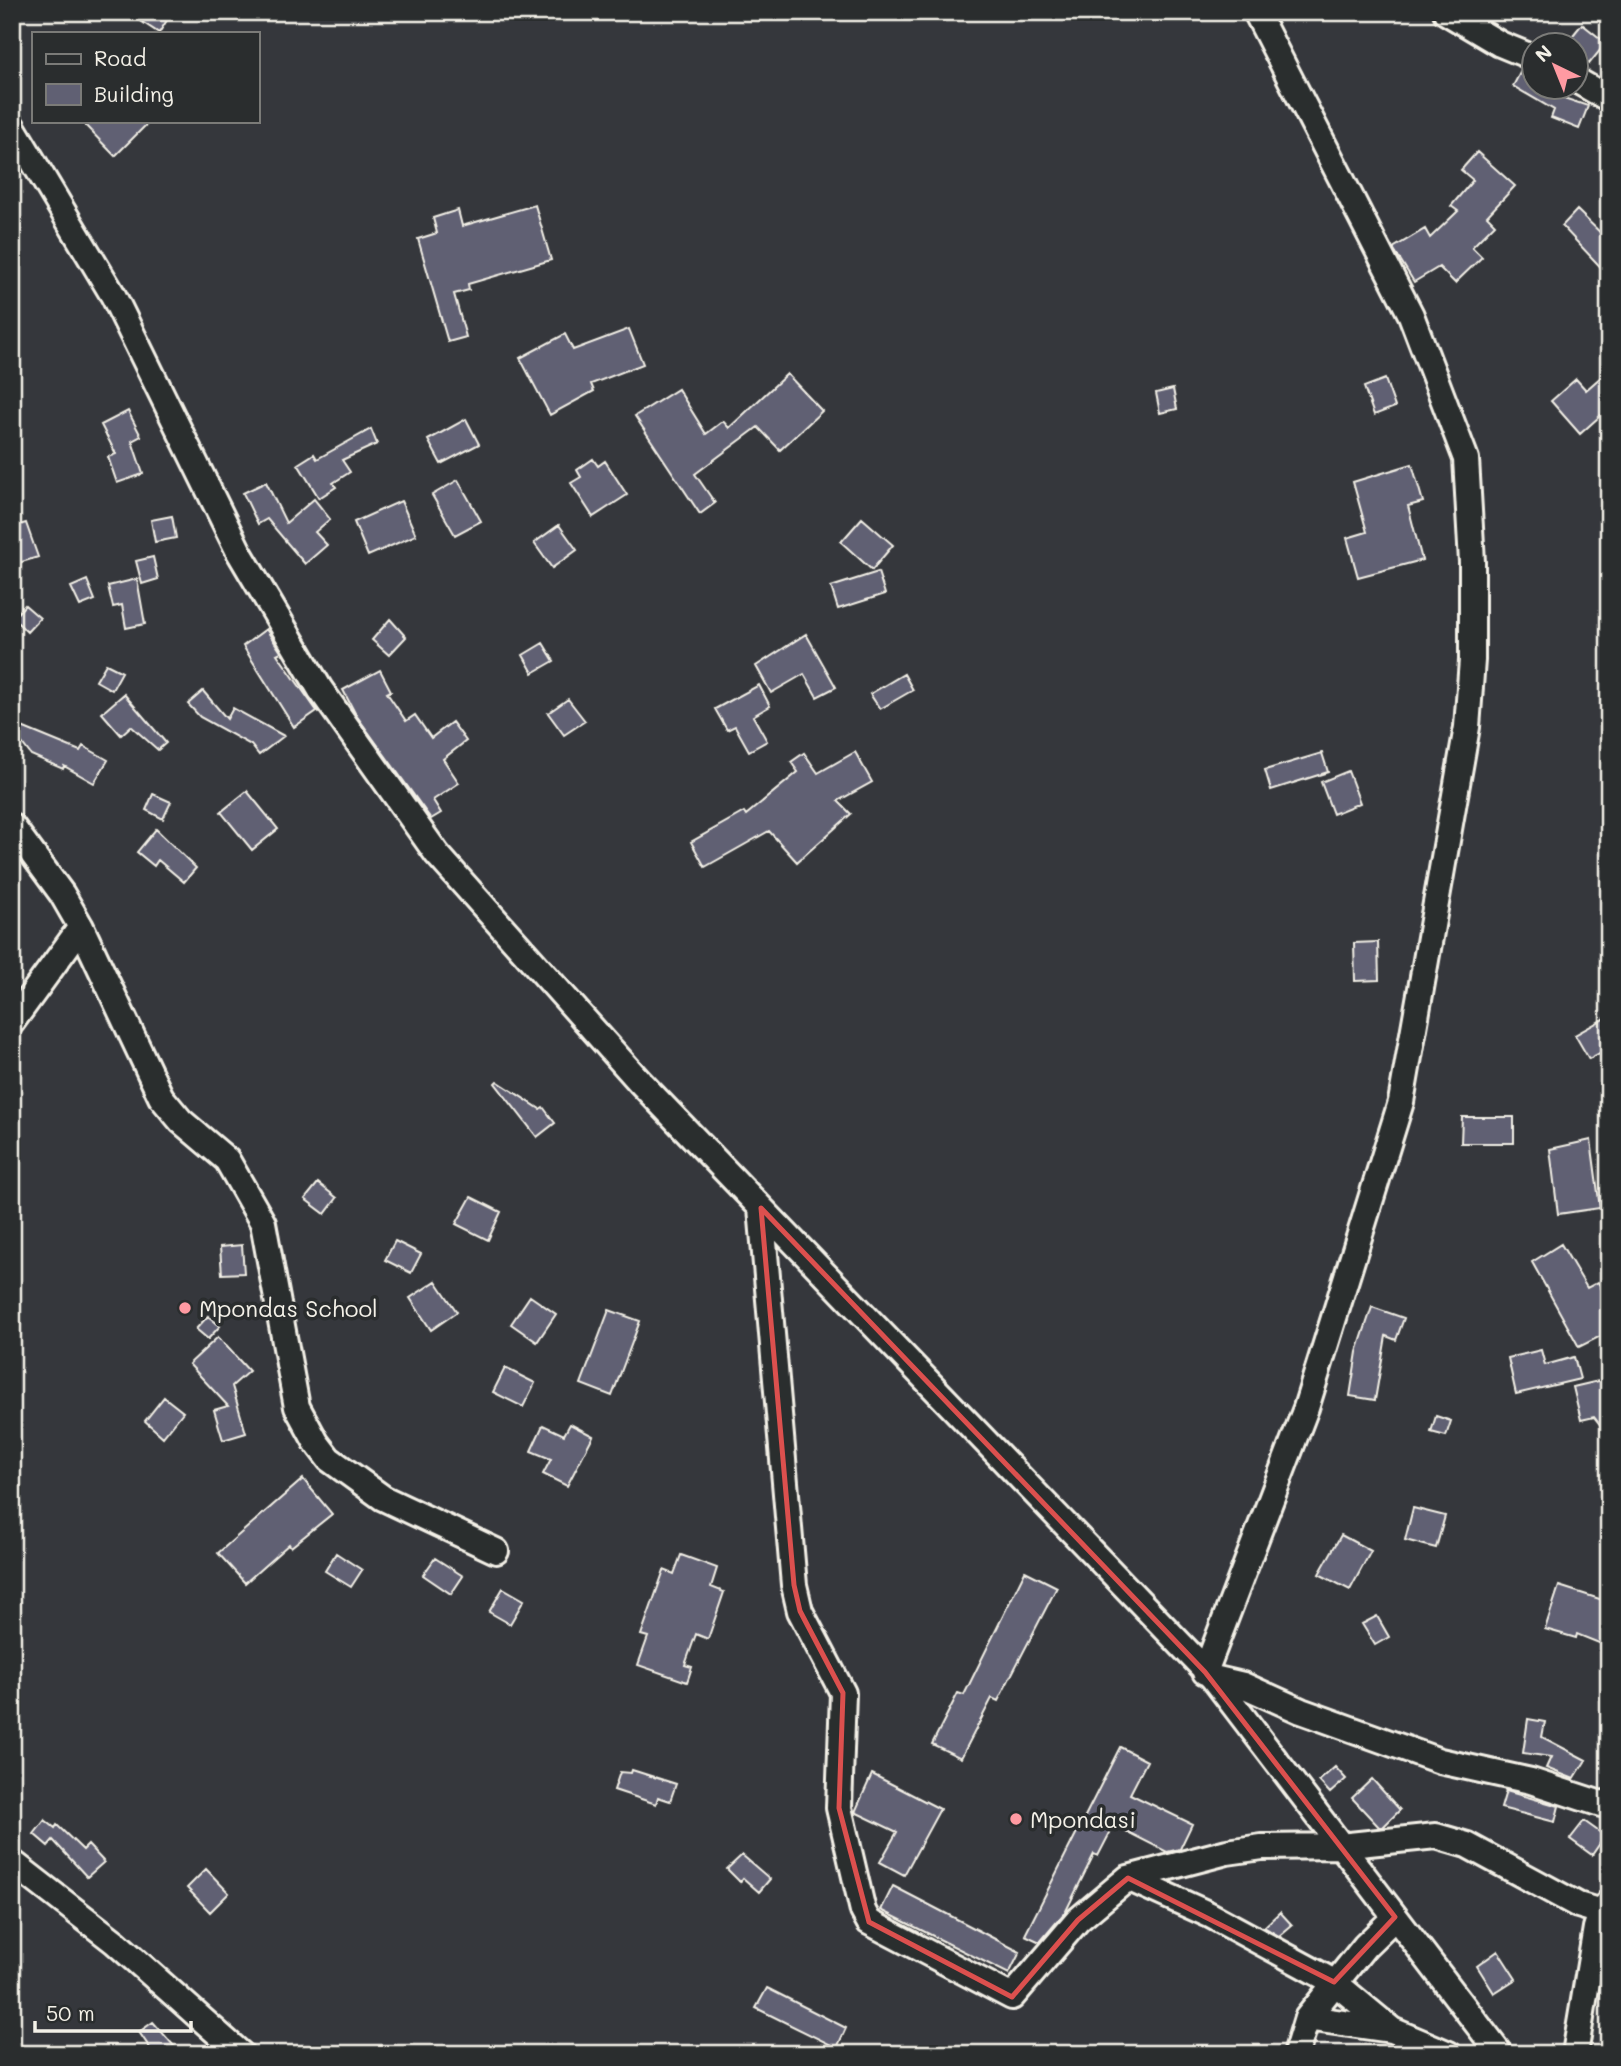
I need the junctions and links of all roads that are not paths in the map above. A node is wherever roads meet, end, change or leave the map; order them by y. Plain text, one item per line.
1 (1256, 12) edge
2 (1446, 12) edge
3 (1520, 52) edge
4 (1590, 88) edge
5 (1609, 99) edge
6 (12, 125) edge
7 (12, 826) edge
8 (81, 927) junction
9 (12, 1023) edge
10 (761, 1208) junction
11 (496, 1551) dead end
12 (1209, 1675) junction
13 (1609, 1802) edge
14 (1340, 1846) junction
15 (12, 1862) edge
16 (1128, 1878) junction
17 (1605, 1907) edge
18 (1395, 1917) junction
19 (1334, 1982) junction
20 (1307, 2018) junction
21 (1392, 2030) junction
22 (241, 2054) edge
23 (1296, 2054) edge
24 (1449, 2054) edge
25 (1500, 2054) edge
26 (1575, 2054) edge

1 - 12 street
2 - 3 street
4 - 5 street
6 - 10 street
7 - 8 street
8 - 9 street
8 - 11 street
10 - 12 street
10 - 16 street
12 - 13 street
12 - 14 street
14 - 16 street
14 - 17 street
14 - 18 street
15 - 22 street
16 - 19 street
17 - 26 street
18 - 19 street
18 - 25 street
19 - 20 street
19 - 21 street
20 - 21 street
20 - 23 street
21 - 24 street

